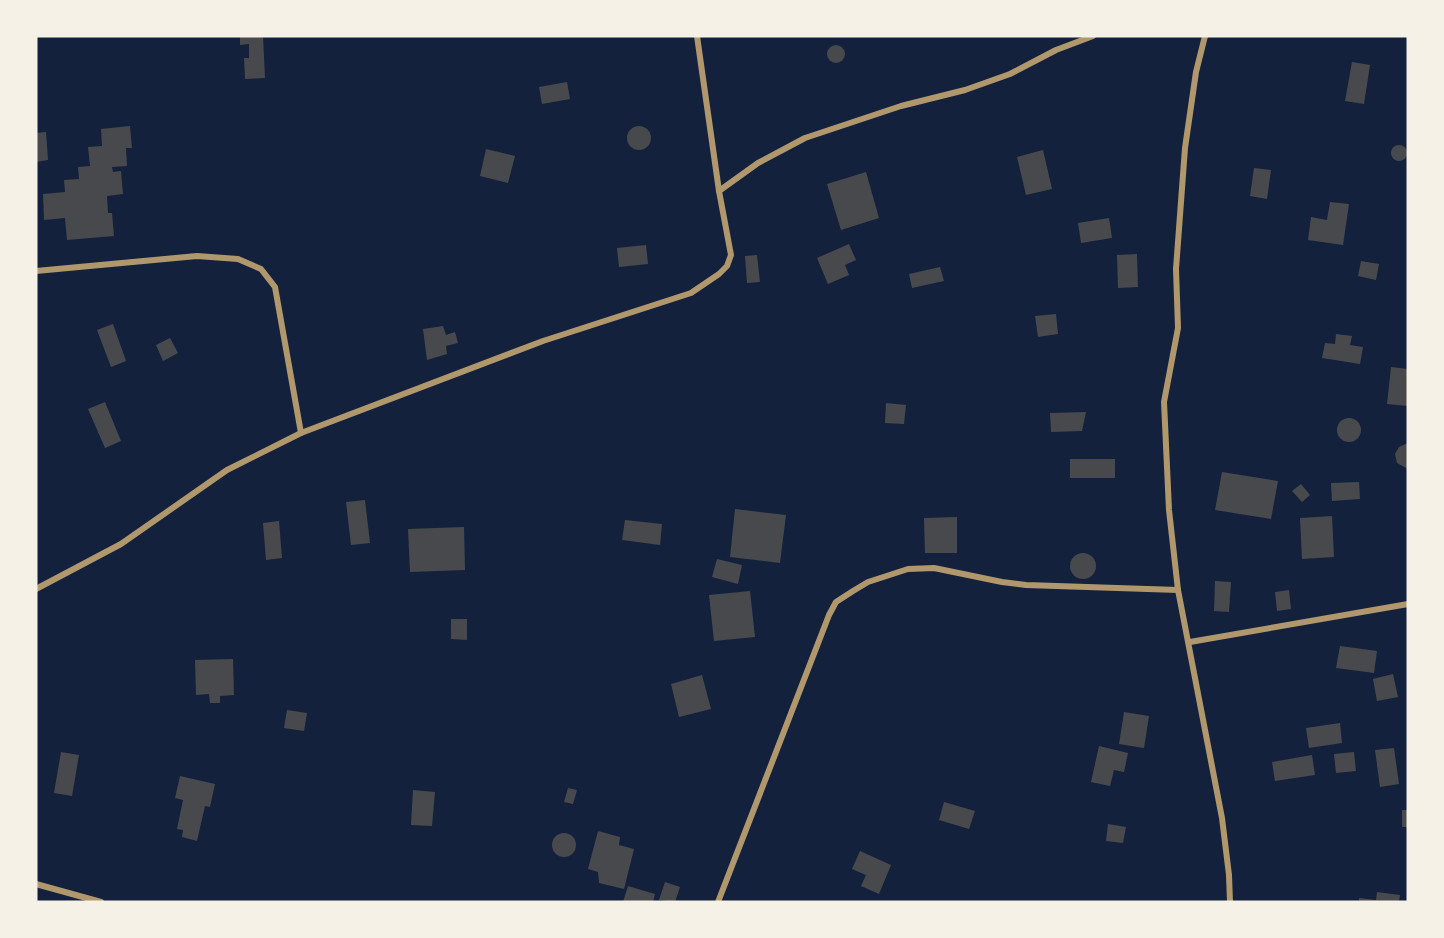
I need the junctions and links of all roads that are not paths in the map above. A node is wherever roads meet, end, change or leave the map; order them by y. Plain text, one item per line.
1 (697, 36) edge
2 (1094, 36) edge
3 (1205, 36) edge
4 (719, 191) junction
5 (36, 271) edge
6 (301, 433) junction
7 (36, 589) edge
8 (1178, 590) junction
9 (1408, 604) edge
10 (1190, 642) junction
11 (36, 884) edge
12 (101, 902) edge
13 (718, 902) edge
14 (1230, 902) edge

1 - 4 street
2 - 4 street
3 - 8 street
4 - 6 street
5 - 6 street
6 - 7 street
8 - 10 street
8 - 13 street
9 - 10 street
10 - 14 street
11 - 12 street

